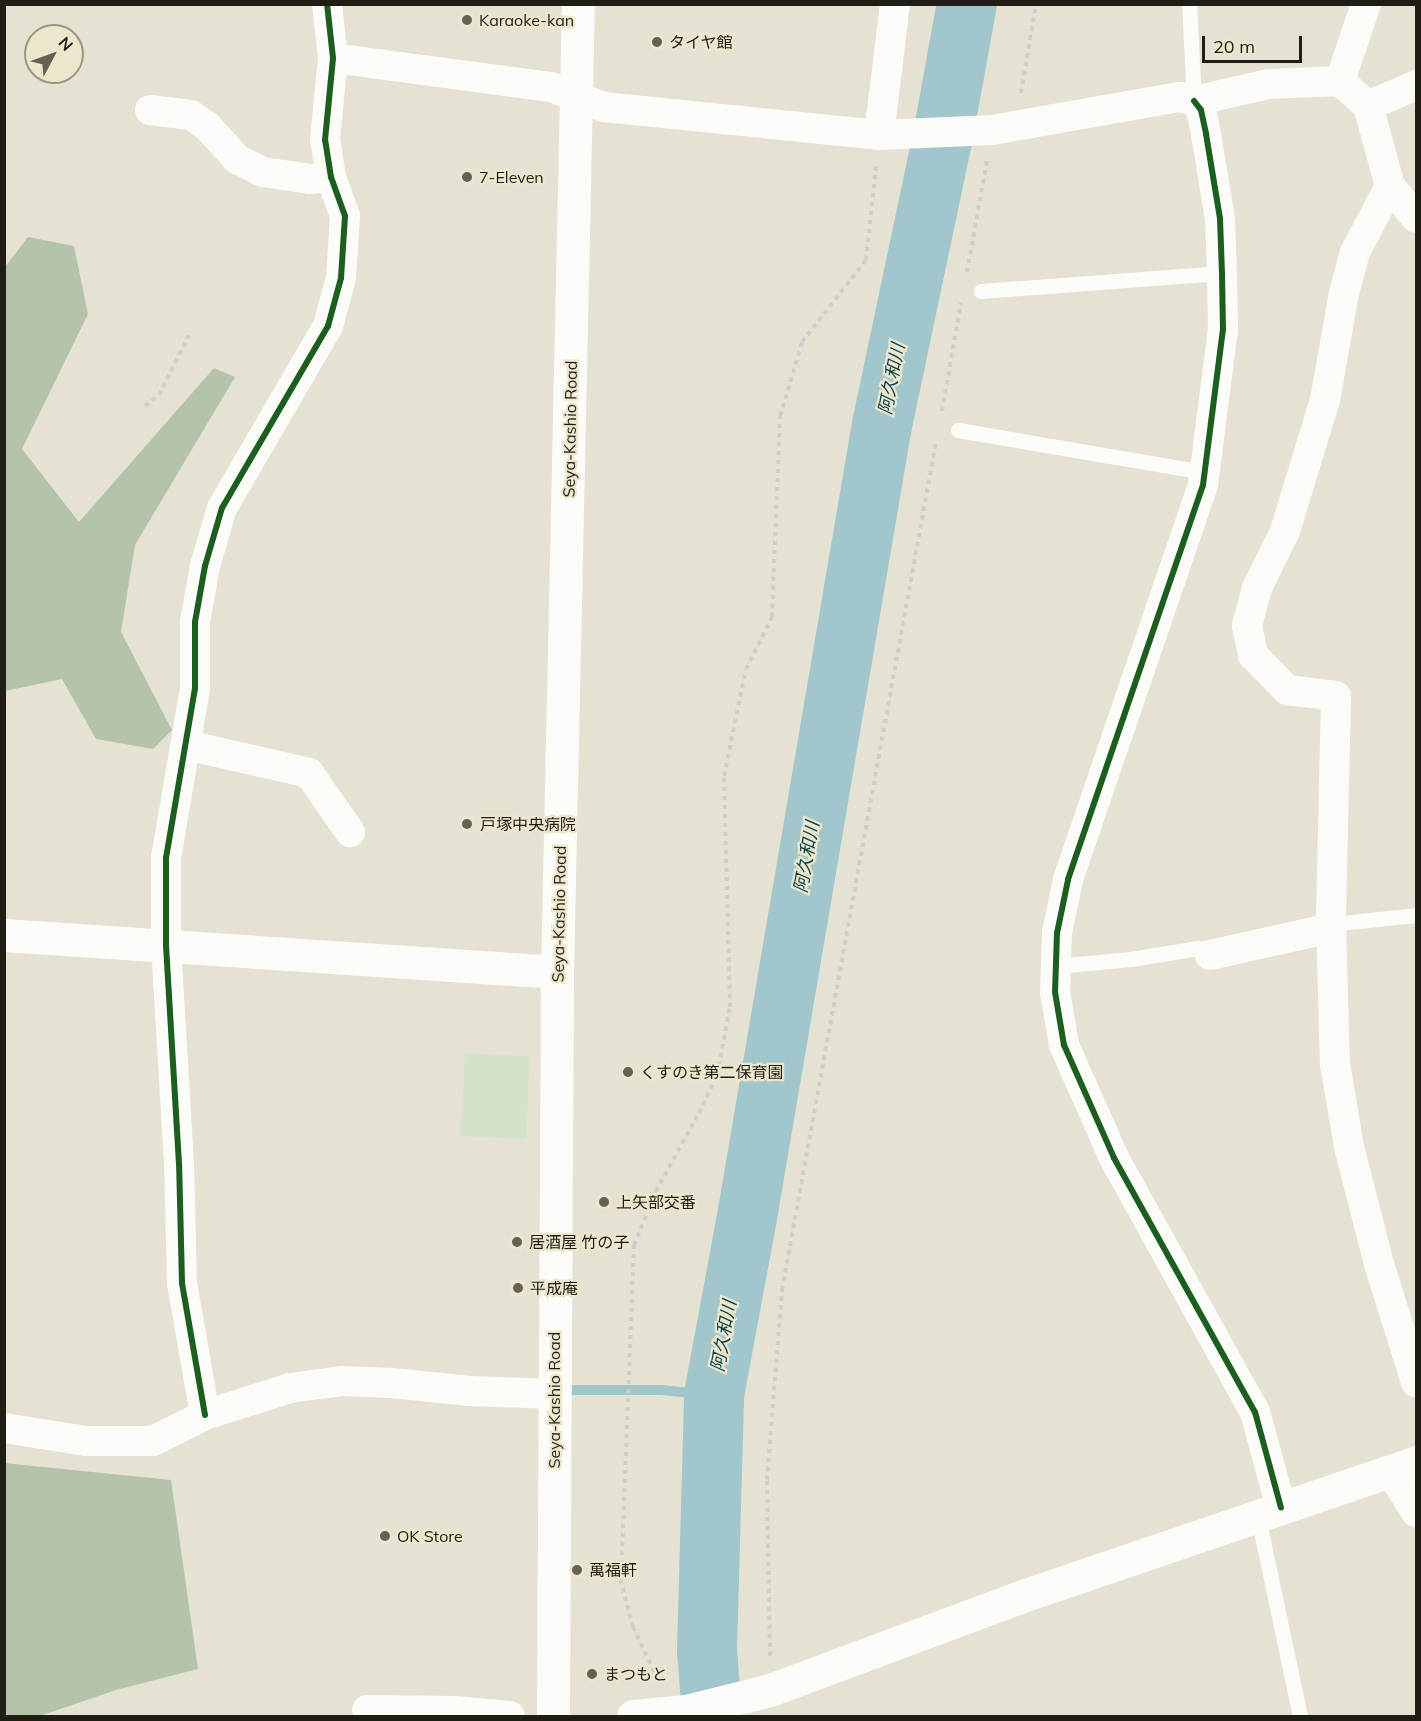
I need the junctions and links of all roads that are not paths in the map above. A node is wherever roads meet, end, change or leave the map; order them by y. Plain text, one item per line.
1 (327, 4) edge
2 (578, 4) edge
3 (895, 4) edge
4 (1189, 4) edge
5 (1366, 4) edge
6 (333, 58) junction
7 (1340, 81) junction
8 (1416, 85) edge
9 (577, 96) junction
10 (1194, 100) junction
11 (1368, 106) junction
12 (150, 110) dead end
13 (891, 135) junction
14 (331, 177) junction
15 (1390, 186) junction
16 (1416, 218) edge
17 (1222, 273) junction
18 (981, 291) dead end
19 (958, 430) dead end
20 (1204, 472) junction
21 (186, 745) junction
22 (350, 832) dead end
23 (1416, 915) edge
24 (1332, 926) junction
25 (4, 935) edge
26 (166, 947) junction
27 (1210, 955) joint
28 (1056, 966) junction
29 (557, 972) junction
30 (1416, 1382) edge
31 (554, 1394) junction
32 (204, 1415) junction
33 (4, 1428) edge
34 (1403, 1467) edge
35 (1416, 1512) edge
36 (1270, 1513) junction
37 (366, 1710) dead end
38 (510, 1716) edge
39 (553, 1716) edge
40 (633, 1716) edge
41 (1300, 1716) edge

1 - 6 street
2 - 9 main road, Seya-Kashio Road
3 - 13 street
4 - 10 lane
5 - 7 street
6 - 9 street
6 - 14 street
7 - 10 street
7 - 11 street
8 - 11 street
9 - 13 street
9 - 29 main road, Seya-Kashio Road
10 - 13 street
10 - 17 street
11 - 15 street
12 - 14 street
14 - 21 street
15 - 16 street
15 - 24 street
17 - 18 lane
17 - 20 street
19 - 20 lane
20 - 28 street
21 - 22 street
21 - 26 street
23 - 24 lane
24 - 27 street
24 - 30 street
25 - 26 main road
26 - 29 main road
26 - 32 street
27 - 28 lane
28 - 36 street
29 - 31 main road, Seya-Kashio Road
31 - 32 street
31 - 39 main road, Seya-Kashio Road
32 - 33 street
34 - 35 street
34 - 36 main road
36 - 40 main road
36 - 41 lane
37 - 38 street

